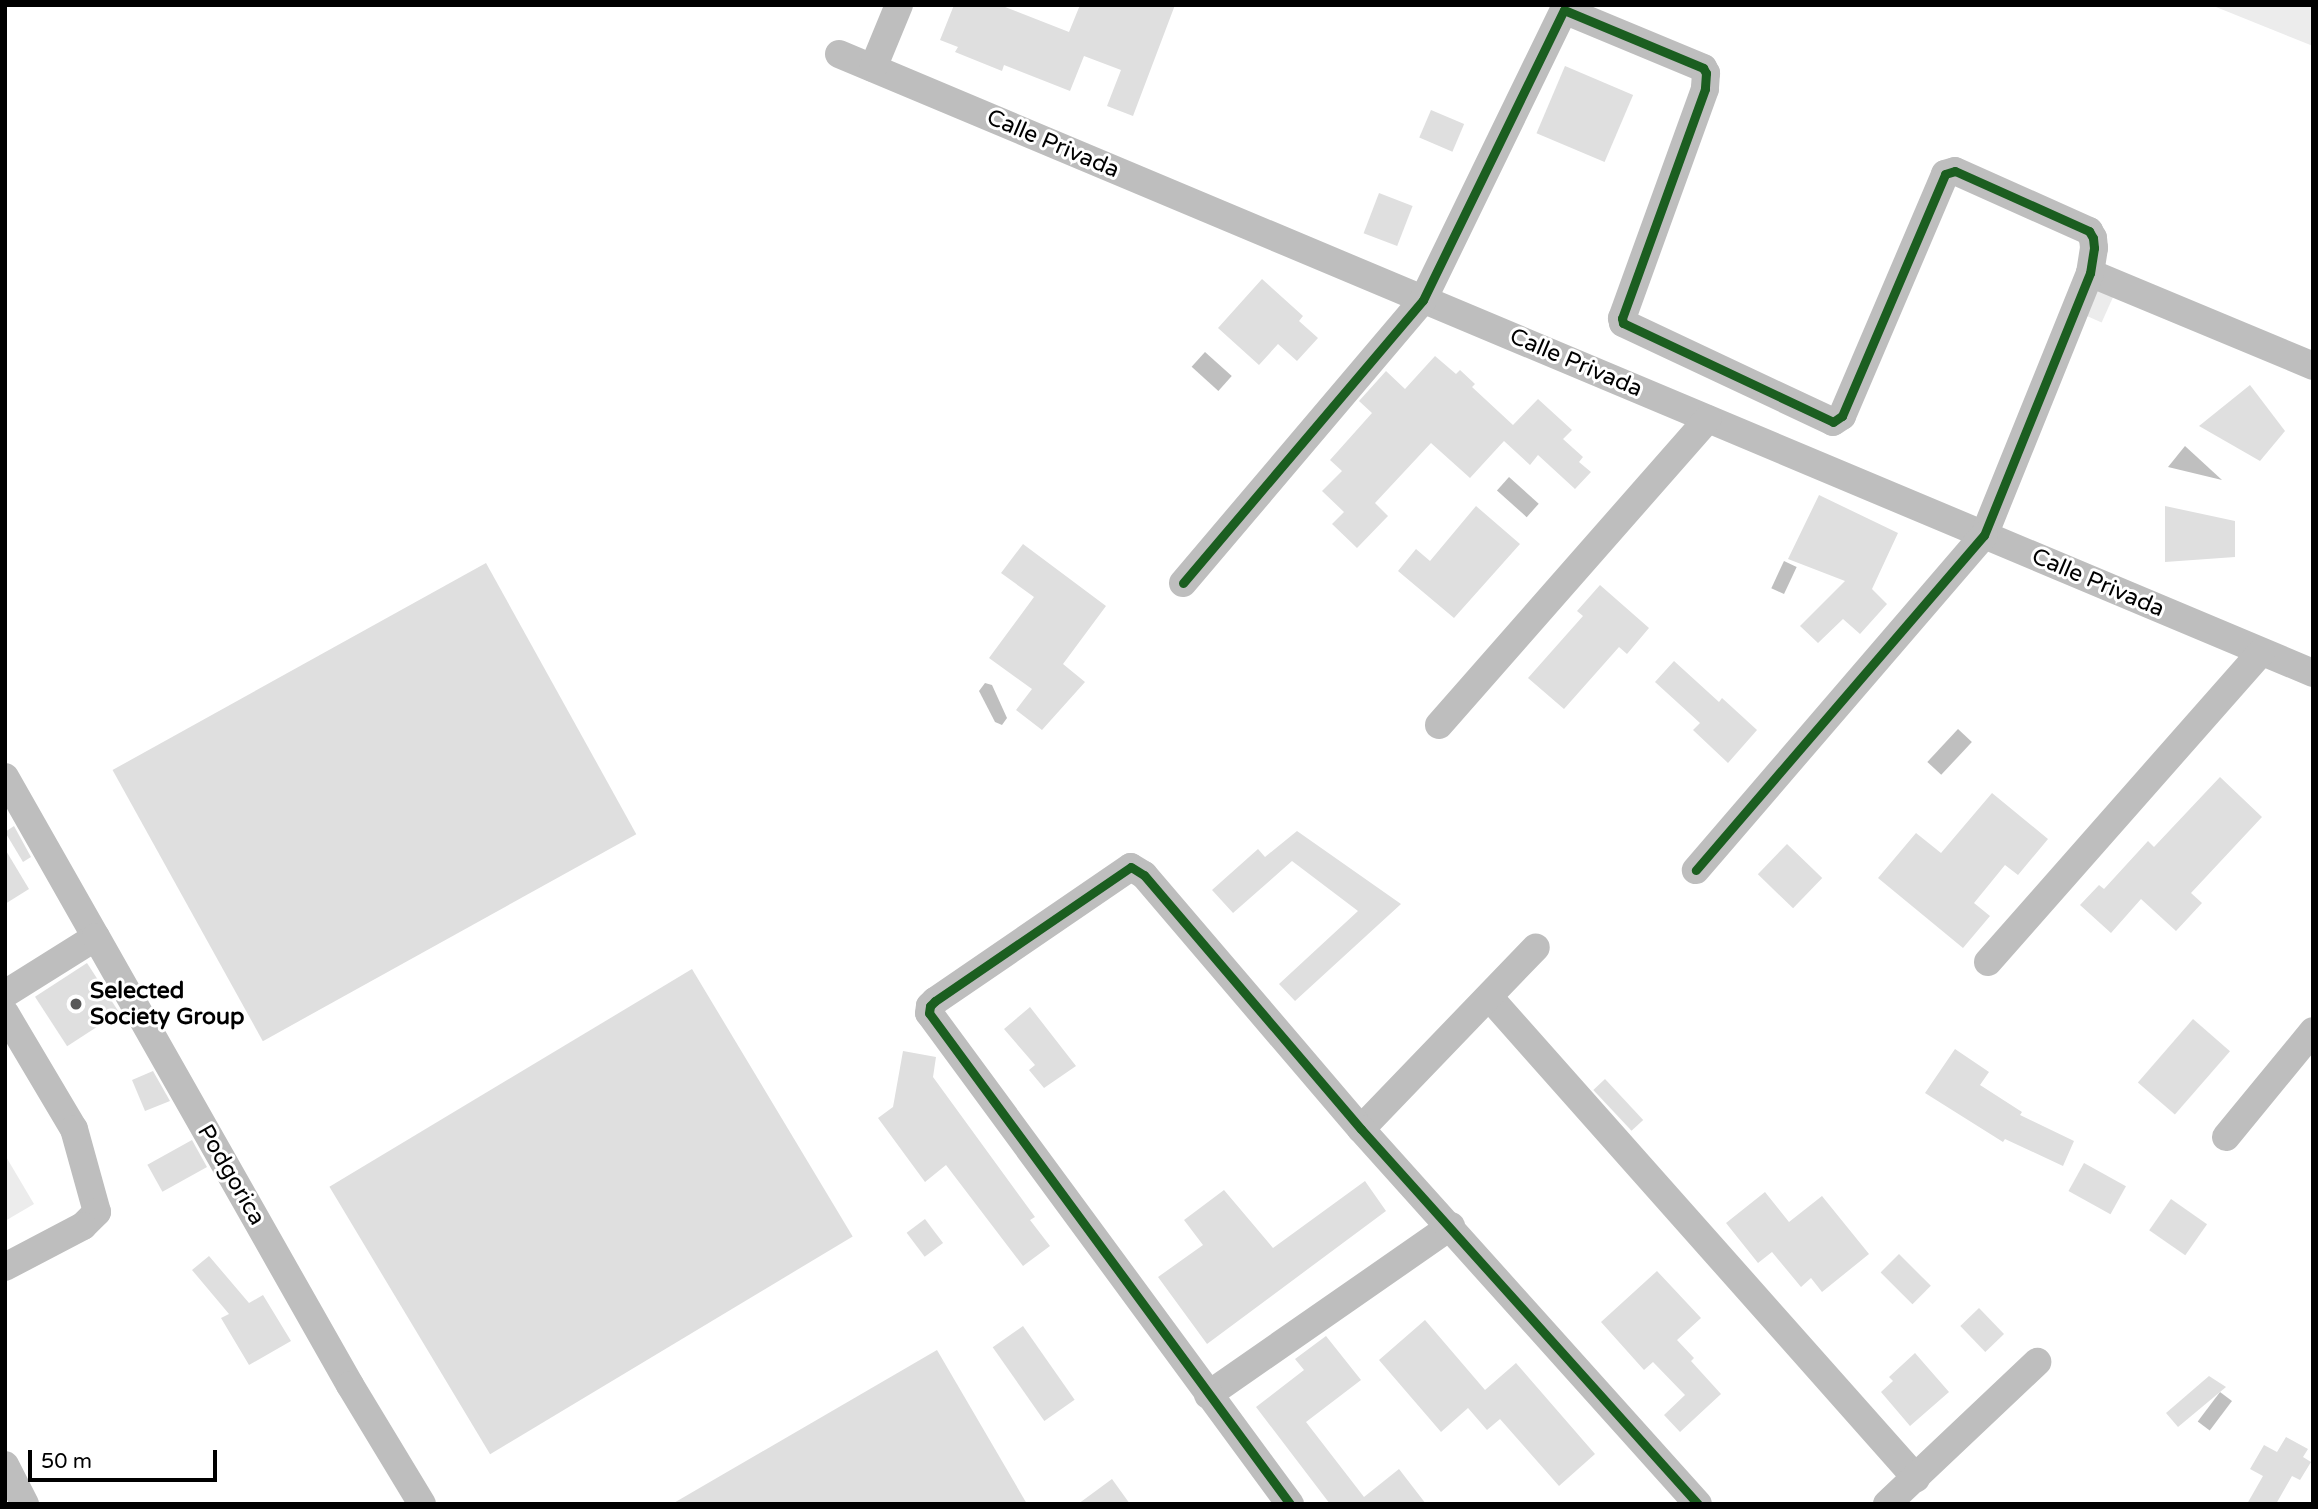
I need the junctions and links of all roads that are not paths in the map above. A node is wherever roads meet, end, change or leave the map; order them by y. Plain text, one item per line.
1 (899, 5) edge
2 (839, 54) dead end
3 (873, 68) junction
4 (2090, 273) junction
5 (1423, 300) junction
6 (2313, 366) edge
7 (1708, 419) junction
8 (1984, 535) junction
9 (1183, 583) dead end
10 (2261, 652) junction
11 (2313, 673) edge
12 (1439, 725) dead end
13 (5, 777) edge
14 (1696, 870) dead end
15 (96, 937) junction
16 (1536, 947) dead end
17 (1988, 961) dead end
18 (5, 995) edge
19 (1490, 998) junction
20 (5, 1013) edge
21 (2313, 1031) edge
22 (1361, 1129) junction
23 (2226, 1137) dead end
24 (1451, 1226) junction
25 (5, 1267) edge
26 (2037, 1362) dead end
27 (1208, 1395) junction
28 (5, 1465) edge
29 (1916, 1478) junction
30 (25, 1504) edge
31 (422, 1504) edge
32 (1290, 1504) edge
33 (1698, 1504) edge
34 (1887, 1504) edge

1 - 3 street
2 - 3 street, Calle Privada
3 - 5 street, Calle Privada
4 - 5 street
4 - 6 street
4 - 8 street
5 - 7 street, Calle Privada
5 - 9 street
7 - 8 street, Calle Privada
7 - 12 street
8 - 10 street, Calle Privada
8 - 14 street
10 - 11 street, Calle Privada
10 - 17 street
13 - 15 street, Podgorica
15 - 18 street
15 - 31 street, Podgorica
16 - 19 street
19 - 22 street
19 - 29 street
20 - 25 street
21 - 23 street
22 - 24 street
22 - 27 street
24 - 27 street
24 - 33 street
26 - 29 street
27 - 32 street
28 - 30 street
29 - 34 street

